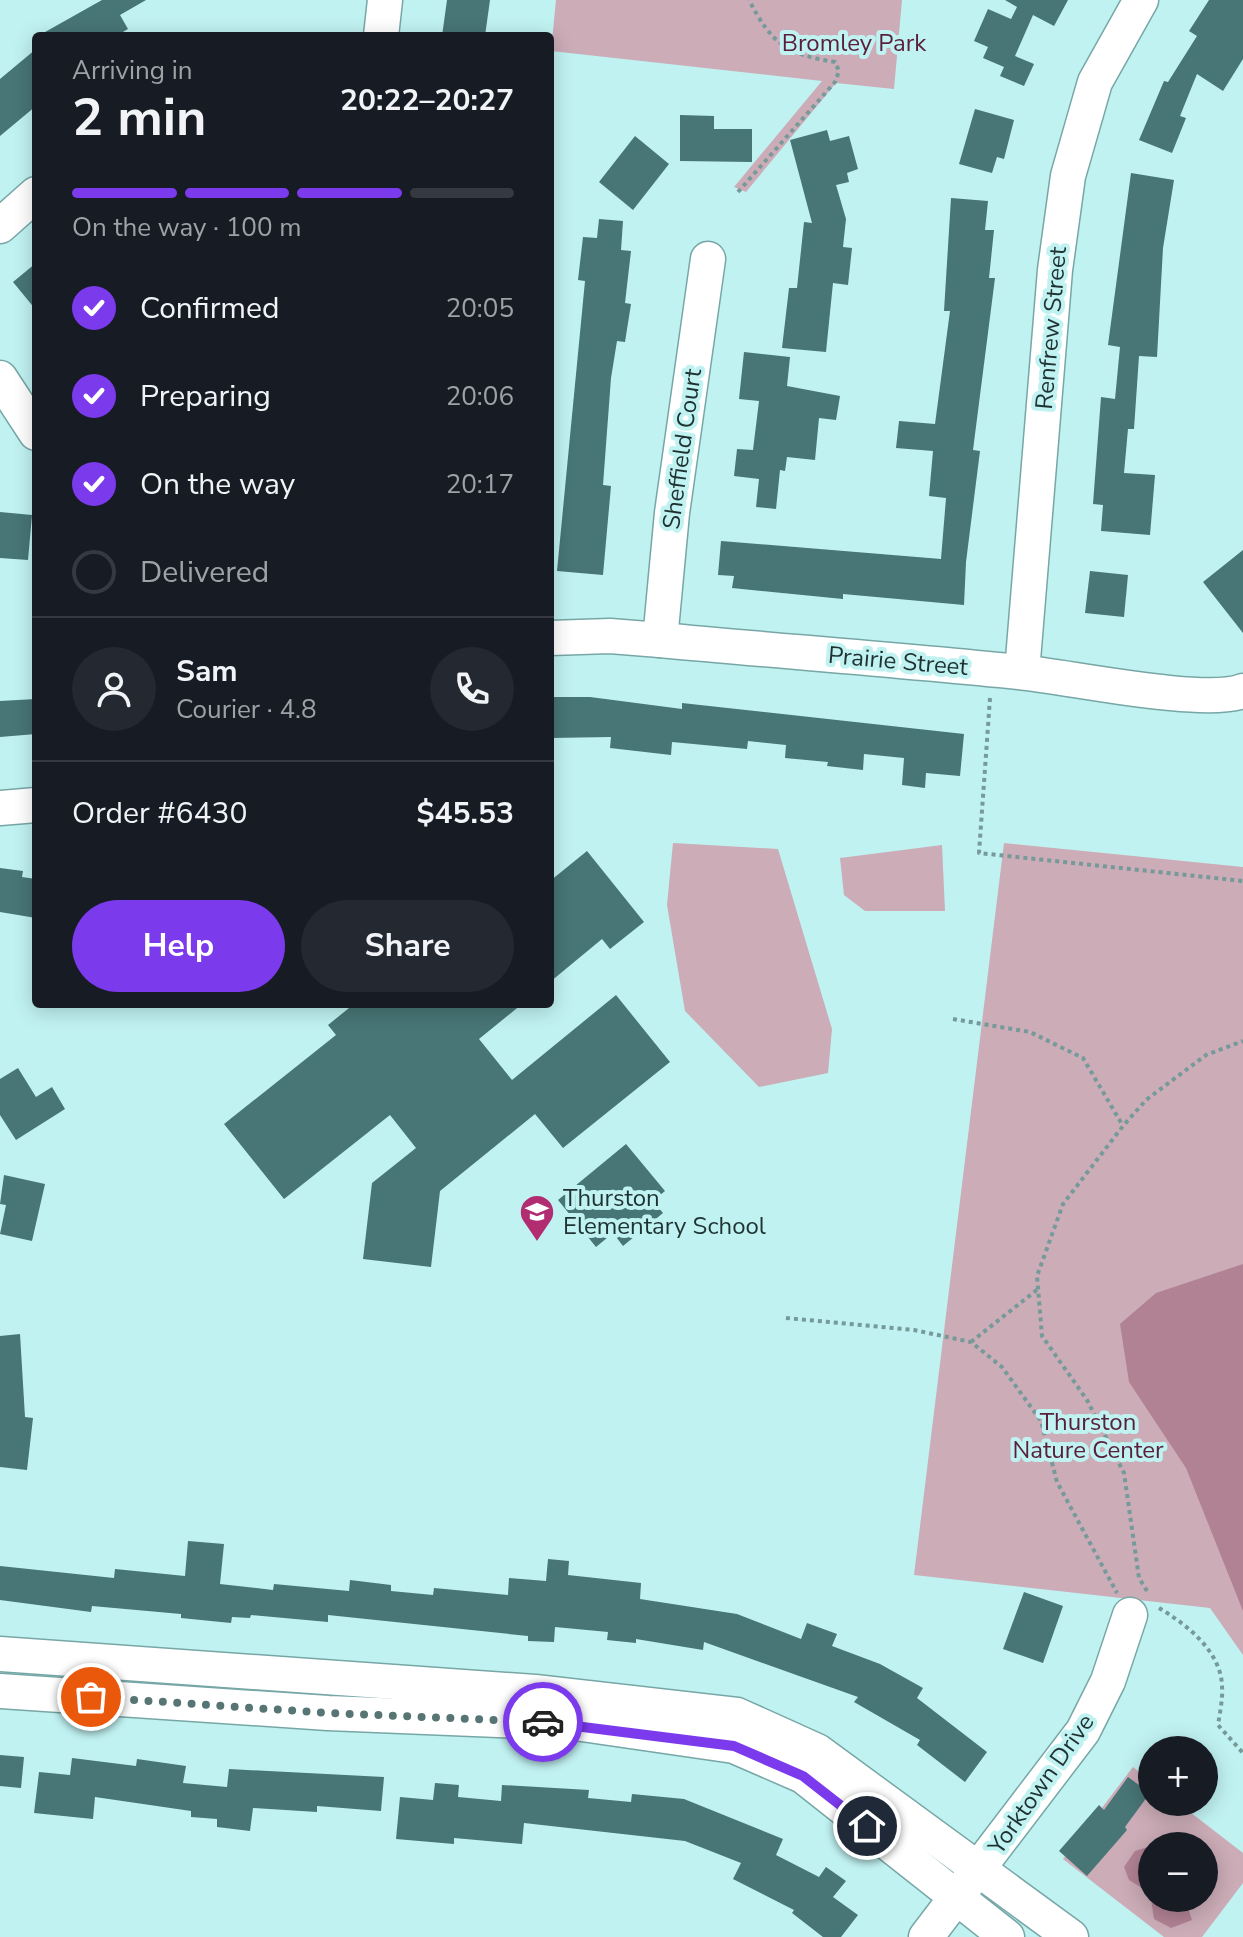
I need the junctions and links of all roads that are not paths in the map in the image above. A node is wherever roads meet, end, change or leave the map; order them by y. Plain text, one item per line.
1 (385, 0) edge
2 (1141, 0) edge
3 (381, 32) edge
4 (32, 198) edge
5 (0, 226) edge
6 (708, 259) dead end
7 (0, 378) edge
8 (32, 427) edge
9 (554, 638) edge
10 (660, 640) junction
11 (1022, 672) junction
12 (1243, 691) edge
13 (32, 805) edge
14 (0, 808) edge
15 (1145, 1606) road end
16 (0, 1654) edge
17 (245, 1671) junction
18 (0, 1691) edge
19 (482, 1704) junction
20 (243, 1708) junction
21 (779, 1750) junction
22 (981, 1868) junction
23 (956, 1897) junction
24 (926, 1937) edge
25 (1007, 1937) edge
26 (1071, 1937) edge

1 - 3 street
2 - 11 street, Renfrew Street
4 - 5 street
6 - 10 street, Sheffield Court
7 - 8 street
9 - 10 street, Prairie Street
10 - 11 street, Prairie Street
11 - 12 street, Prairie Street
13 - 14 street
15 - 22 street, Yorktown Drive
16 - 17 street
17 - 19 street
17 - 20 street
18 - 20 street
19 - 20 street
19 - 21 street
21 - 22 street
21 - 23 street
22 - 23 street, Yorktown Drive
22 - 26 street
23 - 24 street, Yorktown Drive
23 - 25 street

